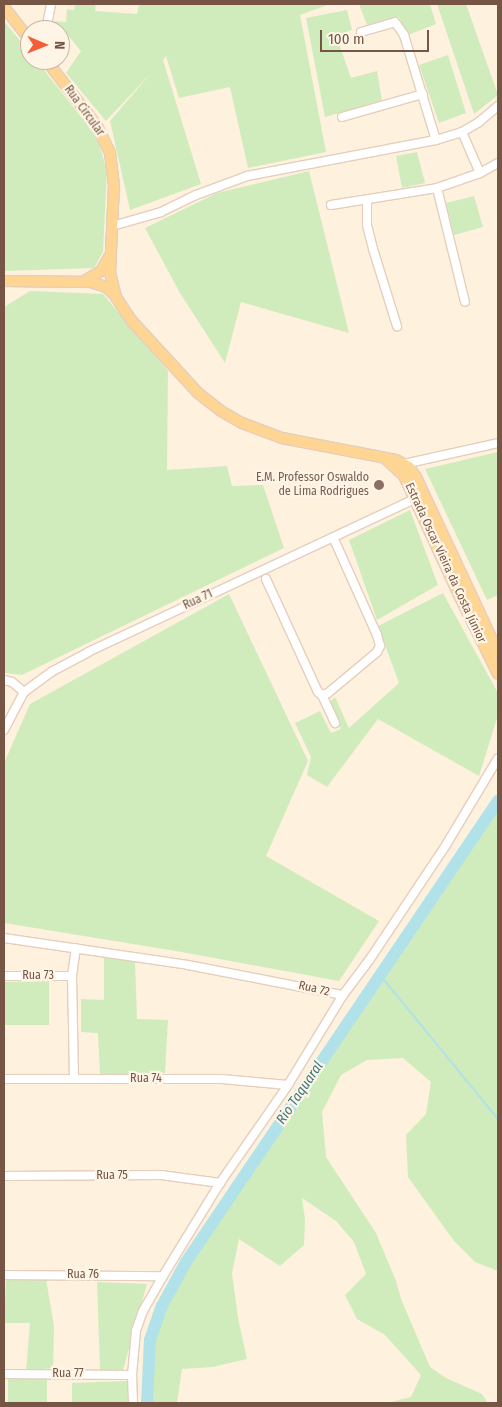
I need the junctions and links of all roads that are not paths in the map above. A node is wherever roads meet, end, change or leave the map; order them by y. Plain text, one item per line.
1 (51, 4) edge
2 (5, 10) edge
3 (48, 20) edge
4 (20, 28) edge
5 (361, 32) dead end
6 (54, 70) edge
7 (423, 94) junction
8 (498, 106) edge
9 (342, 117) dead end
10 (462, 132) junction
11 (436, 140) junction
12 (498, 163) edge
13 (480, 173) junction
14 (437, 188) junction
15 (366, 201) junction
16 (331, 205) dead end
17 (112, 226) junction
18 (110, 256) junction
19 (4, 281) edge
20 (83, 281) junction
21 (116, 297) junction
22 (465, 302) dead end
23 (397, 326) dead end
24 (498, 443) edge
25 (384, 458) junction
26 (404, 464) junction
27 (415, 499) junction
28 (332, 537) junction
29 (266, 579) dead end
30 (498, 652) edge
31 (498, 674) edge
32 (4, 680) edge
33 (24, 692) junction
34 (322, 695) junction
35 (335, 724) dead end
36 (4, 730) edge
37 (498, 758) edge
38 (4, 938) edge
39 (76, 948) junction
40 (4, 976) edge
41 (72, 976) junction
42 (343, 995) junction
43 (4, 1078) edge
44 (74, 1079) junction
45 (288, 1085) junction
46 (4, 1176) edge
47 (220, 1183) junction
48 (4, 1275) edge
49 (163, 1276) junction
50 (4, 1374) edge
51 (132, 1375) junction
52 (133, 1403) edge

1 - 3 street
2 - 4 main road
5 - 7 street
6 - 17 main road, Rua Circular
7 - 9 street
7 - 11 street
8 - 10 street
10 - 11 street
10 - 13 street
11 - 17 street
12 - 13 street
13 - 14 street
14 - 15 street
14 - 22 street
15 - 16 street
15 - 23 street
17 - 18 main road, Rua Circular
18 - 20 main road
18 - 21 main road, Rua Circular
19 - 20 main road
20 - 21 main road
21 - 25 main road
24 - 26 street
25 - 26 main road
25 - 27 main road, Estrada Oscar Vieira da Costa Júnior
26 - 30 main road, Estrada Oscar Vieira da Costa Júnior
27 - 28 street, Rua 71
27 - 31 main road, Estrada Oscar Vieira da Costa Júnior
28 - 33 street, Rua 71
28 - 34 street
29 - 34 street
32 - 33 street
33 - 36 street, Rua 71
34 - 35 street
37 - 42 street, Rua 72
38 - 39 street, Rua 72
39 - 41 street
39 - 42 street, Rua 72
40 - 41 street, Rua 73
41 - 44 street
42 - 45 street
43 - 44 street, Rua 74
44 - 45 street, Rua 74
45 - 47 street
46 - 47 street, Rua 75
47 - 49 street
48 - 49 street, Rua 76
49 - 51 street
50 - 51 street, Rua 77
51 - 52 street

